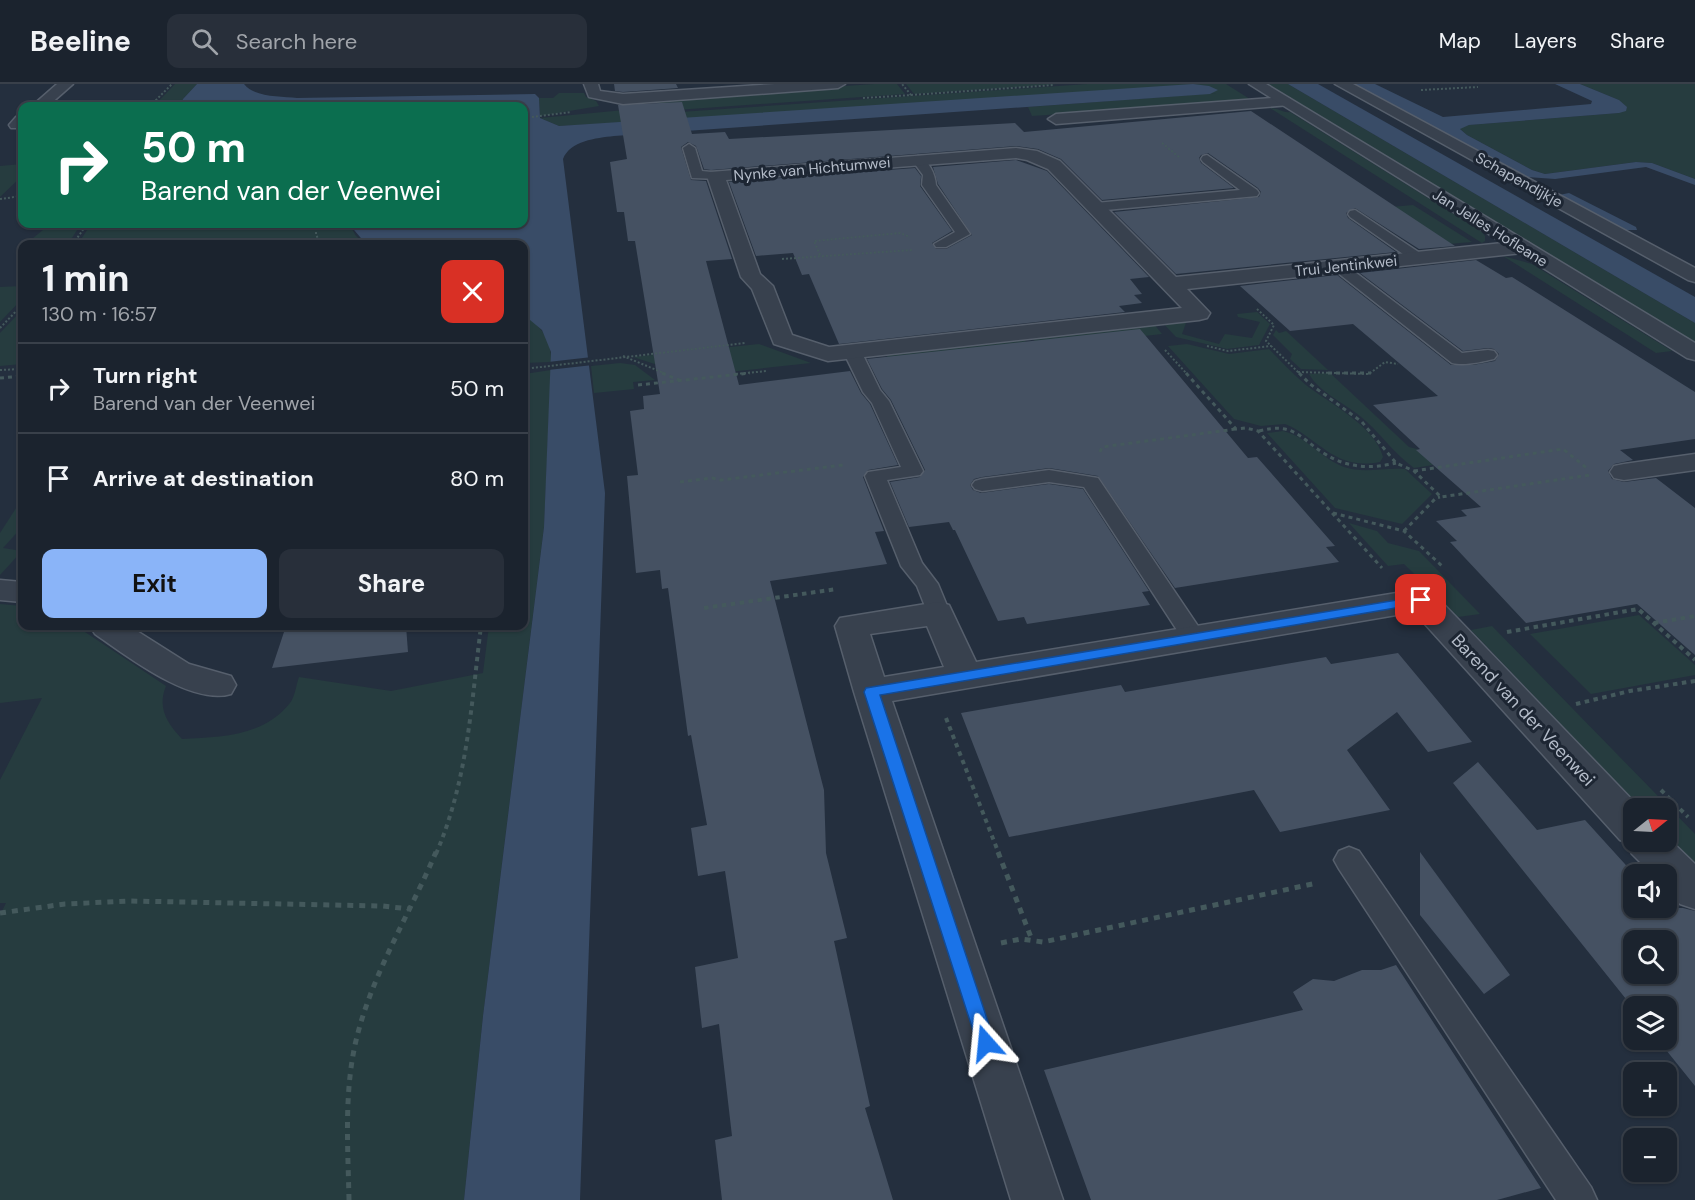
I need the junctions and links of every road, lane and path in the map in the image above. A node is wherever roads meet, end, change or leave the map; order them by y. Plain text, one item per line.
1 (66, 84) edge
2 (172, 84) edge
3 (591, 84) edge
4 (838, 84) edge
5 (1257, 84) edge
6 (1342, 84) edge
7 (1062, 85) edge
8 (1478, 87) dead end
9 (1412, 91) dead end
10 (911, 95) dead end
11 (44, 102) edge
12 (154, 102) edge
13 (1286, 102) junction
14 (547, 116) dead end
15 (528, 118) edge
16 (1056, 119) dead end
17 (689, 148) dead end
18 (1207, 159) dead end
19 (918, 160) junction
20 (716, 176) junction
21 (18, 197) edge
22 (0, 199) edge
23 (1095, 207) junction
24 (1355, 214) dead end
25 (910, 237) dead end
26 (941, 244) dead end
27 (1522, 247) junction
28 (915, 250) dead end
29 (820, 255) junction
30 (1418, 258) junction
31 (746, 262) junction
32 (1338, 266) junction
33 (1695, 276) edge
34 (1224, 279) junction
35 (1171, 284) junction
36 (18, 309) edge
37 (0, 328) edge
38 (782, 339) junction
39 (1161, 346) dead end
40 (1206, 346) dead end
41 (1271, 346) junction
42 (852, 351) junction
43 (1695, 353) edge
44 (1488, 355) dead end
45 (622, 356) junction
46 (1398, 364) dead end
47 (18, 369) edge
48 (528, 369) edge
49 (0, 370) edge
50 (774, 370) dead end
51 (1298, 372) junction
52 (18, 377) edge
53 (1, 379) edge
54 (680, 380) junction
55 (638, 385) dead end
56 (1236, 429) junction
57 (1258, 431) junction
58 (1695, 462) edge
59 (1396, 463) junction
60 (844, 465) dead end
61 (1414, 471) junction
62 (1623, 472) dead end
63 (680, 482) dead end
64 (1091, 482) junction
65 (982, 485) dead end
66 (1441, 497) junction
67 (1404, 531) dead end
68 (841, 588) dead end
69 (0, 590) edge
70 (18, 592) edge
71 (1413, 602) junction
72 (704, 609) dead end
73 (938, 613) junction
74 (1695, 616) edge
75 (1653, 623) junction
76 (112, 630) edge
77 (481, 630) edge
78 (1506, 632) dead end
79 (1194, 638) junction
80 (1695, 660) edge
81 (949, 679) junction
82 (1695, 681) edge
83 (219, 685) dead end
84 (871, 692) junction
85 (1576, 704) dead end
86 (1623, 816) edge
87 (1656, 852) edge
88 (1349, 860) dead end
89 (1315, 883) dead end
90 (1695, 891) edge
91 (410, 909) junction
92 (0, 913) edge
93 (1032, 941) dead end
94 (1043, 942) dead end
95 (349, 1200) edge
96 (1037, 1200) edge
97 (1578, 1200) edge

1 - 11 street
2 - 12 path
3 - 4 street
5 - 13 street, Jan Jelles Hofleane
6 - 33 street, Schapendijkje
7 - 10 path
8 - 9 path
13 - 16 street
13 - 27 street, Jan Jelles Hofleane
14 - 15 path
17 - 20 lane
18 - 23 lane
19 - 20 street, Nynke van Hichtumwei
19 - 23 street, Nynke van Hichtumwei
19 - 26 lane
20 - 31 street, Nynke van Hichtumwei
21 - 22 path
23 - 35 street, Nynke van Hichtumwei
24 - 30 lane
25 - 29 path
27 - 30 street, Trui Jentinkwei
27 - 43 street, Jan Jelles Hofleane
28 - 29 path
29 - 31 path
30 - 32 street, Trui Jentinkwei
31 - 38 street, Nynke van Hichtumwei
32 - 34 street, Trui Jentinkwei
32 - 44 lane
34 - 35 street, Trui Jentinkwei
34 - 41 path
35 - 42 street, Nynke van Hichtumwei
36 - 37 path
38 - 42 street, Nynke van Hichtumwei
38 - 45 path
39 - 56 path
40 - 41 path
41 - 51 path
42 - 73 lane
45 - 48 path
45 - 54 path
46 - 51 path
47 - 49 path
50 - 54 path
51 - 59 path
52 - 53 path
54 - 55 path
56 - 57 path
56 - 64 path
57 - 59 path
57 - 71 path
58 - 62 street
59 - 61 path
60 - 63 path
61 - 66 path
61 - 66 path
64 - 65 lane
64 - 79 lane
66 - 67 path
68 - 72 path
69 - 70 street
71 - 79 street
71 - 86 street, Barend van der Veenwei
73 - 81 street
73 - 84 street
74 - 75 path
75 - 78 path
75 - 80 path
76 - 83 street
77 - 91 path
79 - 81 street
81 - 84 street
81 - 93 path
82 - 85 path
84 - 96 street
87 - 90 street
88 - 97 lane
89 - 94 path
91 - 92 path
91 - 95 path

